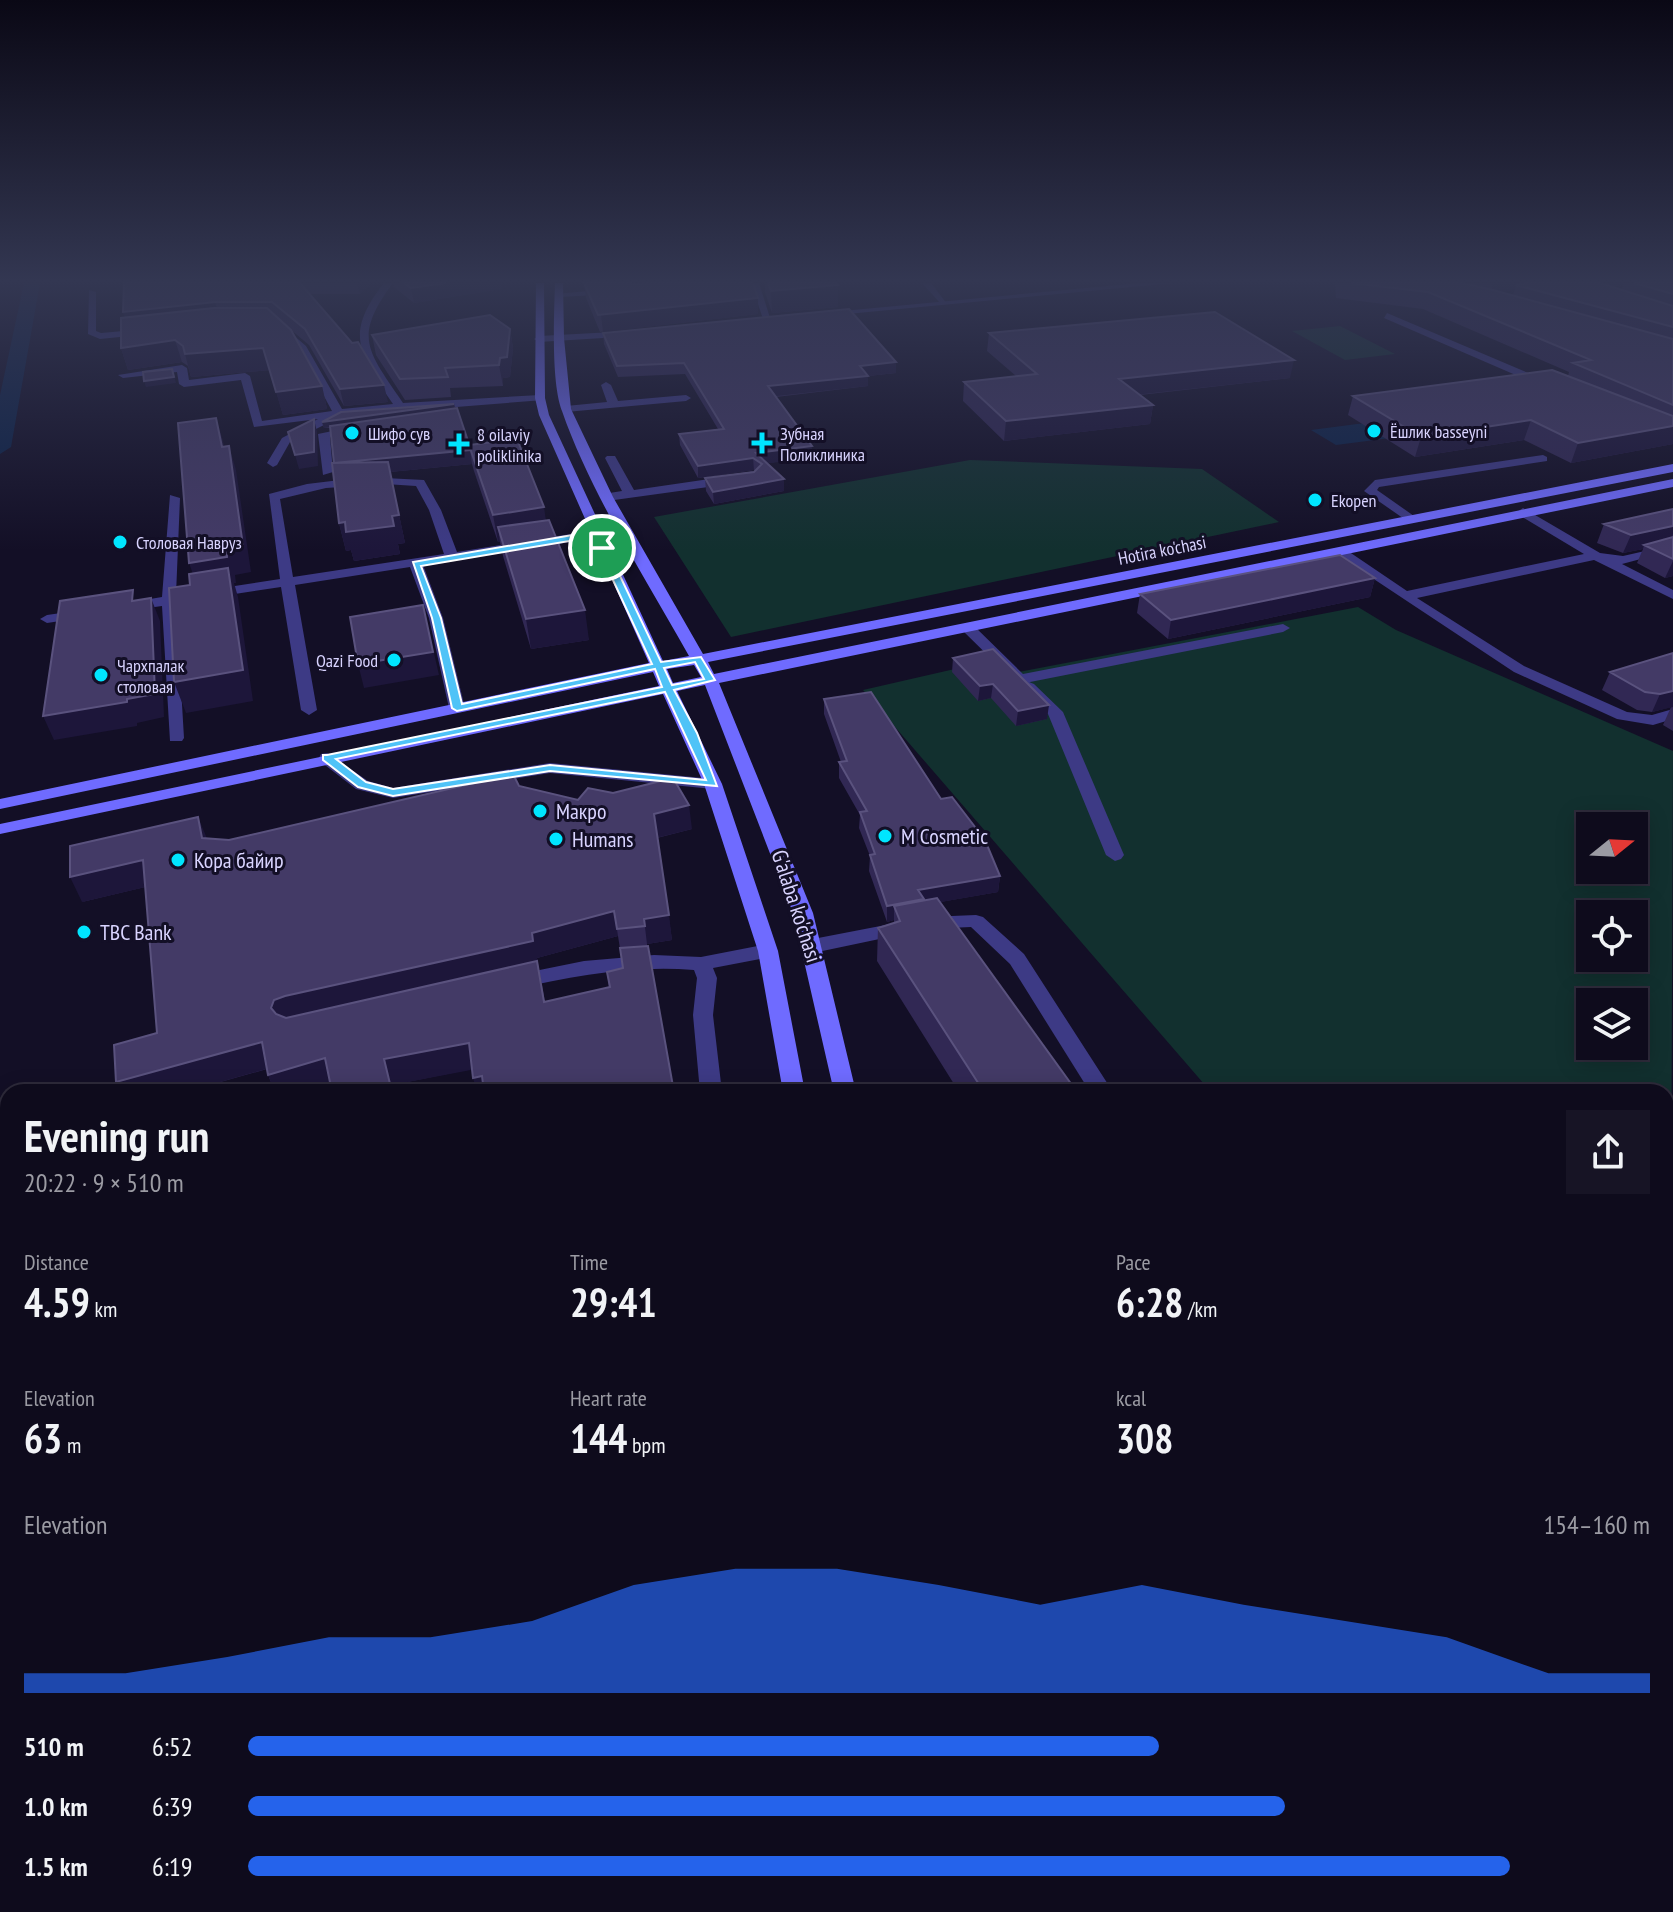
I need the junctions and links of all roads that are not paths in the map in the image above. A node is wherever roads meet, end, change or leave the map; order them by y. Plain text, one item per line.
1 (146, 372) edge
2 (183, 372) edge
3 (316, 372) edge
4 (378, 372) edge
5 (540, 372) edge
6 (562, 372) edge
7 (1521, 372) edge
8 (123, 375) edge
9 (606, 385) dead end
10 (1559, 388) edge
11 (540, 398) junction
12 (686, 398) dead end
13 (501, 400) junction
14 (614, 405) junction
15 (400, 406) junction
16 (566, 409) junction
17 (339, 413) junction
18 (446, 417) edge
19 (363, 428) edge
20 (611, 458) dead end
21 (1543, 459) dead end
22 (273, 463) dead end
23 (1673, 468) edge
24 (327, 472) dead end
25 (742, 479) edge
26 (1673, 483) edge
27 (630, 494) junction
28 (607, 497) junction
29 (174, 498) dead end
30 (1523, 512) junction
31 (1410, 519) junction
32 (596, 534) junction
33 (1662, 549) edge
34 (1337, 550) junction
35 (1596, 556) junction
36 (452, 557) junction
37 (416, 564) junction
38 (287, 583) junction
39 (1673, 595) edge
40 (1405, 596) junction
41 (169, 600) junction
42 (108, 610) edge
43 (93, 612) edge
44 (47, 619) dead end
45 (967, 627) junction
46 (1283, 628) dead end
47 (697, 659) junction
48 (658, 666) junction
49 (1020, 679) junction
50 (710, 680) junction
51 (668, 689) junction
52 (457, 708) junction
53 (309, 710) dead end
54 (1673, 714) edge
55 (176, 738) dead end
56 (327, 758) junction
57 (713, 784) junction
58 (4, 804) edge
59 (0, 829) edge
60 (1115, 855) dead end
61 (813, 946) junction
62 (768, 951) junction
63 (701, 964) junction
64 (494, 986) edge
65 (710, 1084) edge
66 (793, 1084) edge
67 (843, 1084) edge
68 (1097, 1084) edge

1 - 8 street
2 - 17 street
3 - 17 street
4 - 15 street
5 - 11 main road
6 - 16 main road
7 - 10 street
9 - 14 street
11 - 13 street
11 - 32 main road
12 - 14 street
13 - 15 street
13 - 18 street
14 - 16 street
15 - 17 street
16 - 28 main road
17 - 22 street
19 - 24 street
20 - 27 street
21 - 31 street
23 - 31 main road, Hotira ko'chasi
25 - 27 street
26 - 30 main road, Hotira ko'chasi
27 - 28 street
28 - 47 main road
29 - 41 street
30 - 34 main road, Hotira ko'chasi
30 - 35 street
31 - 47 main road, Hotira ko'chasi
32 - 36 street
32 - 48 main road
33 - 35 street
34 - 40 street
34 - 45 main road, Hotira ko'chasi
35 - 39 street
35 - 40 street
36 - 37 street
36 - 38 street
37 - 38 street
37 - 52 street
38 - 41 street
38 - 53 street
40 - 54 street
41 - 42 street
41 - 55 street
43 - 44 street
45 - 49 street
45 - 50 main road, Hotira ko'chasi
46 - 49 street
47 - 48 main road, Hotira ko'chasi
47 - 50 main road, G'alaba ko'chasi
48 - 51 main road, G'alaba ko'chasi
48 - 52 main road, Hotira ko'chasi
49 - 60 street
50 - 51 main road, Hotira ko'chasi
50 - 61 main road, G'alaba ko'chasi
51 - 56 main road, Hotira ko'chasi
51 - 57 main road, G'alaba ko'chasi
52 - 58 main road, Hotira ko'chasi
56 - 57 street
56 - 59 main road, Hotira ko'chasi
57 - 62 main road, G'alaba ko'chasi
61 - 67 main road, G'alaba ko'chasi
61 - 68 street
62 - 63 street
62 - 66 main road, G'alaba ko'chasi
63 - 64 street
63 - 65 street

